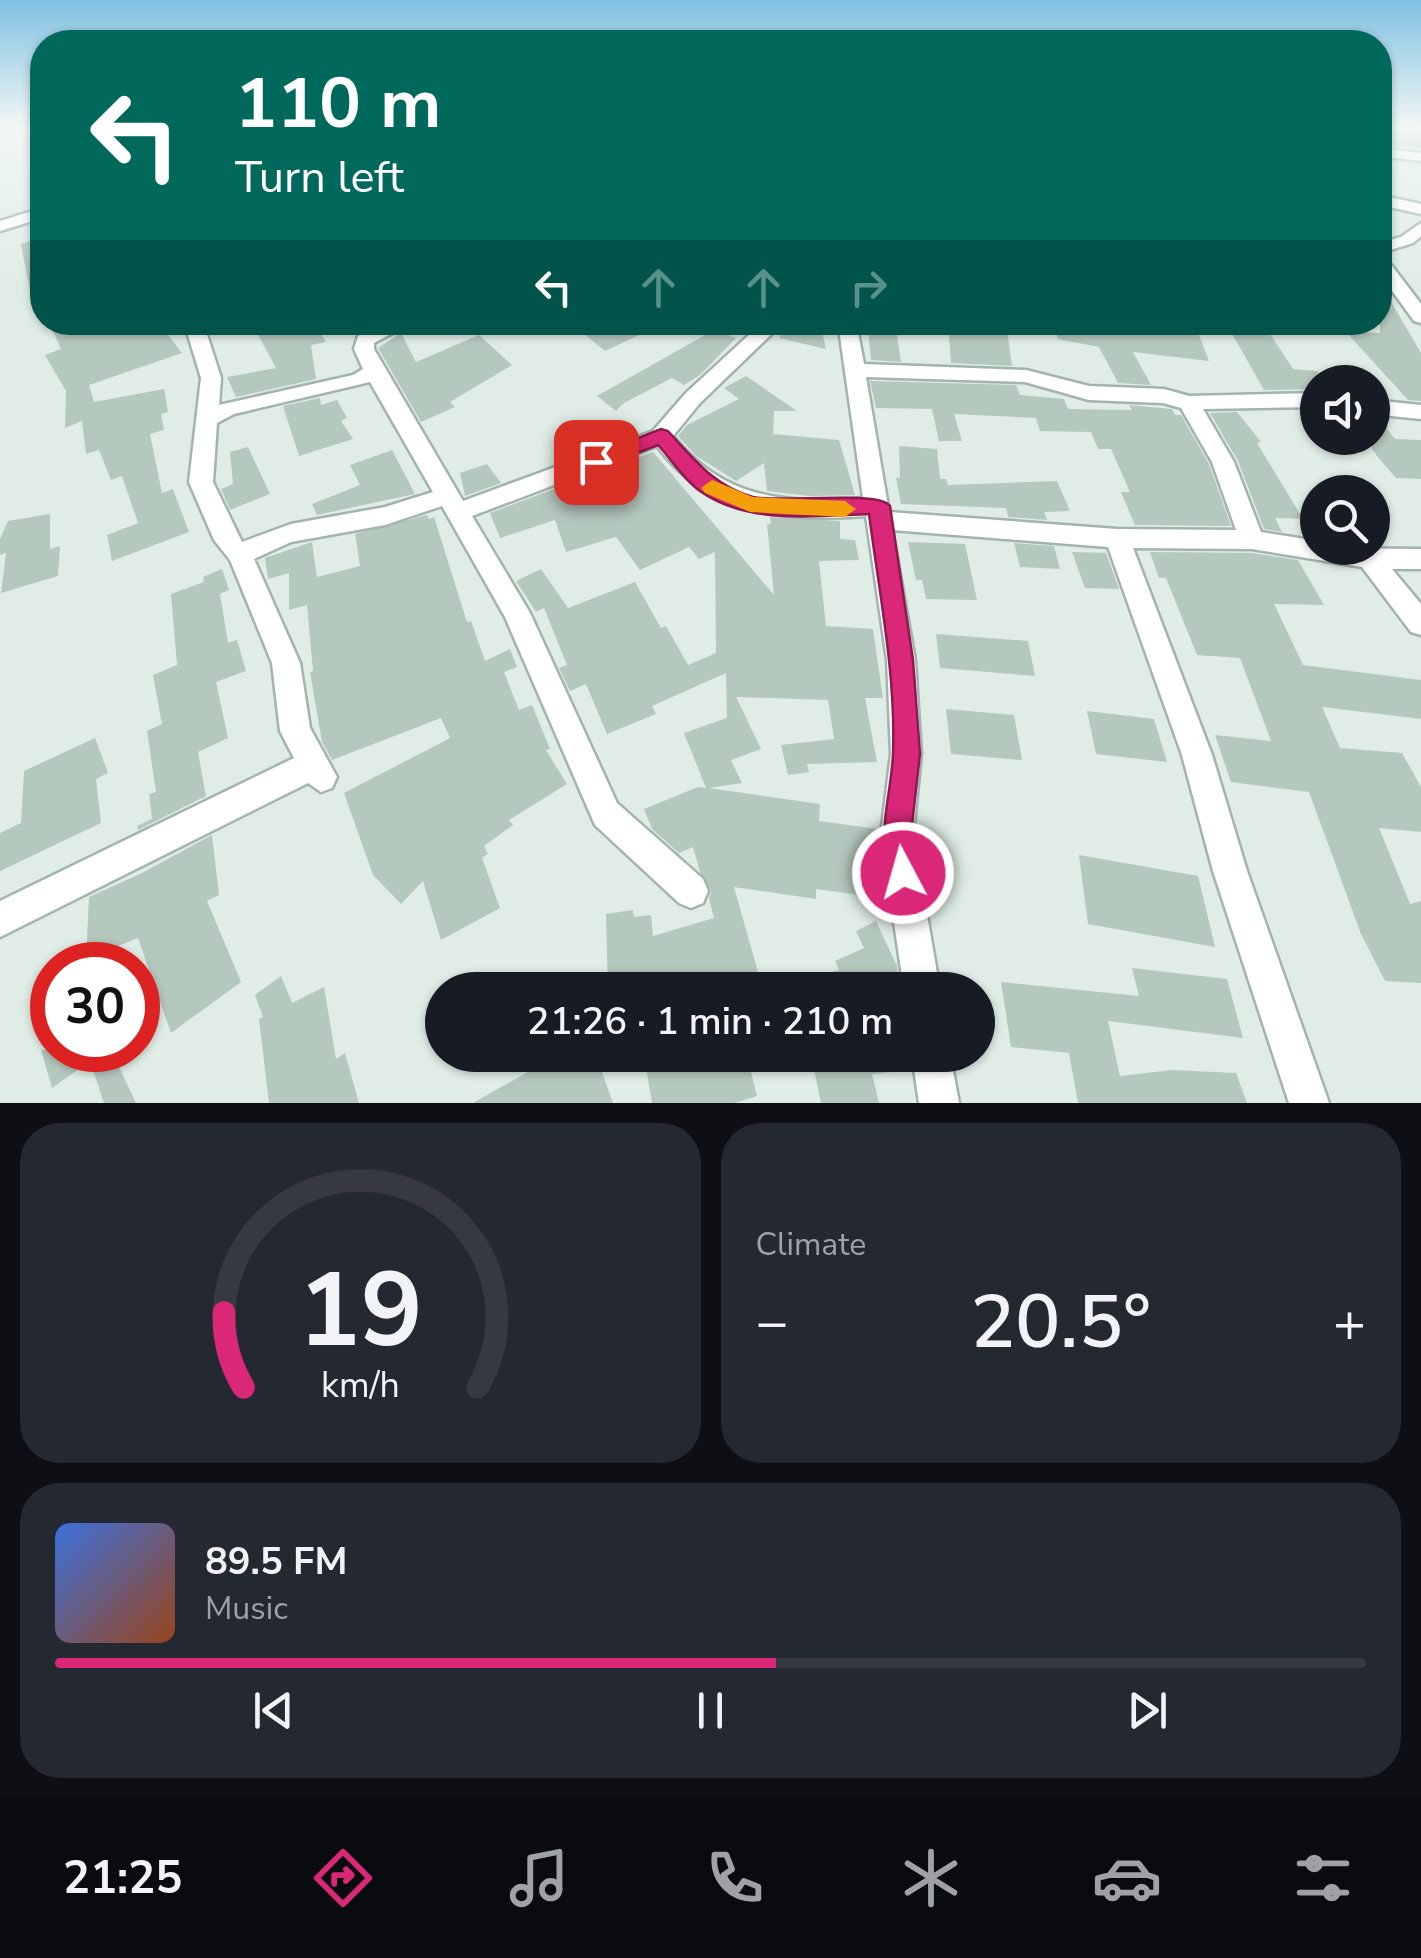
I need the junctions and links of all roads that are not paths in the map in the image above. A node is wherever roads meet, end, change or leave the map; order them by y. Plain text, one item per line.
1 (1392, 203) edge
2 (1421, 209) edge
3 (30, 217) edge
4 (0, 226) edge
5 (1421, 228) edge
6 (1392, 244) edge
7 (1392, 278) edge
8 (1421, 317) edge
9 (198, 335) edge
10 (368, 335) edge
11 (761, 335) edge
12 (849, 335) edge
13 (854, 370) junction
14 (374, 371) junction
15 (1300, 400) edge
16 (1189, 403) junction
17 (1390, 409) edge
18 (1421, 412) edge
19 (207, 419) junction
20 (661, 436) junction
21 (452, 504) junction
22 (880, 512) junction
23 (1117, 538) junction
24 (1252, 540) junction
25 (1300, 548) edge
26 (240, 556) junction
27 (1390, 559) edge
28 (1421, 559) edge
29 (1375, 565) edge
30 (1421, 624) edge
31 (691, 891) dead end
32 (0, 919) edge
33 (919, 972) edge
34 (934, 1072) edge
35 (939, 1103) edge
36 (1309, 1103) edge

1 - 2 street
3 - 4 street
5 - 6 street
7 - 8 street
9 - 19 street
10 - 14 street
11 - 20 street
12 - 13 street
13 - 16 street
13 - 22 street
14 - 19 street
14 - 21 street
15 - 16 street
16 - 24 street
17 - 18 street
19 - 26 street
20 - 21 street
20 - 22 street
21 - 26 street
21 - 31 street
22 - 23 street
22 - 33 street
23 - 24 street
23 - 36 street
24 - 25 street
26 - 32 street
27 - 28 street
29 - 30 street
34 - 35 street

